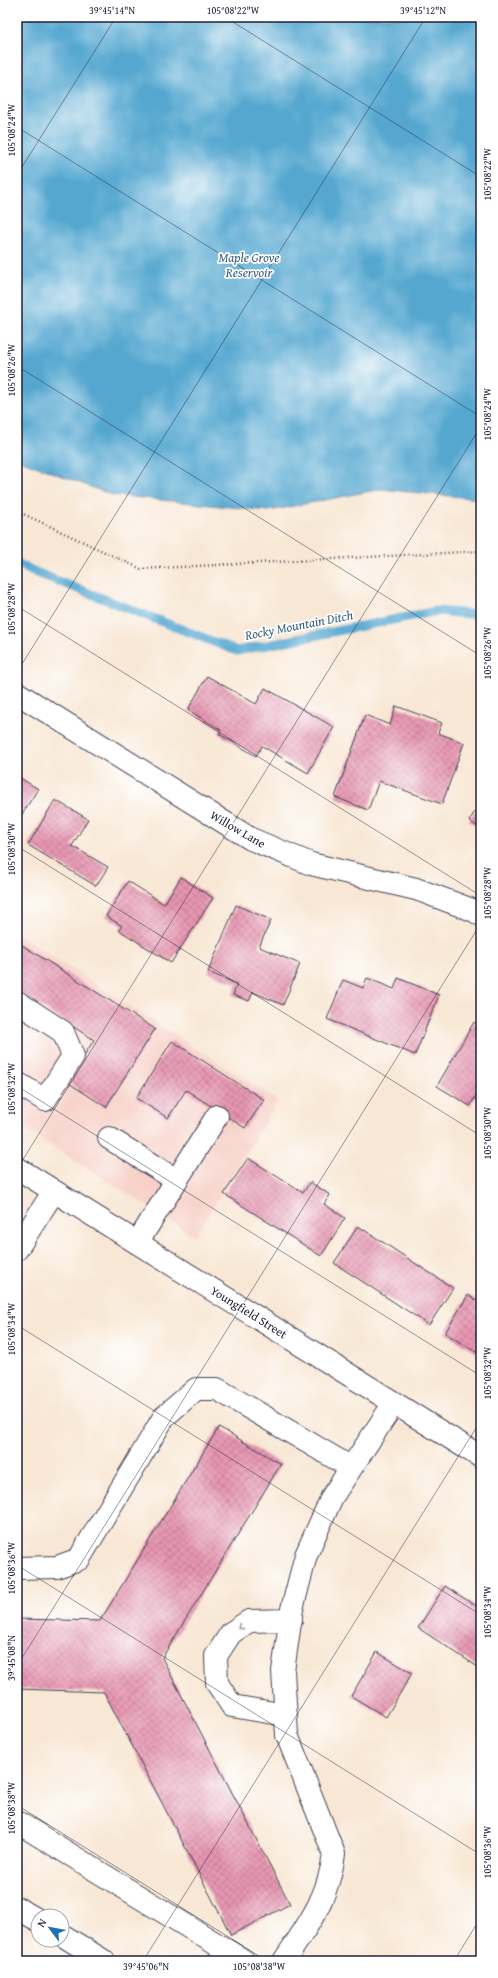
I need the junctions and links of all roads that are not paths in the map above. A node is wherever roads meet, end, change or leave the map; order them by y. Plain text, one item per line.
1 (17, 693) edge
2 (481, 915) edge
3 (17, 1002) edge
4 (17, 1083) edge
5 (217, 1116) dead end
6 (109, 1138) dead end
7 (17, 1168) edge
8 (176, 1180) junction
9 (54, 1191) junction
10 (137, 1243) junction
11 (17, 1249) edge
12 (394, 1403) junction
13 (481, 1457) edge
14 (350, 1467) junction
15 (17, 1568) edge
16 (291, 1620) junction
17 (286, 1715) junction
18 (17, 1822) edge
19 (17, 1908) edge
20 (30, 1915) edge
21 (70, 1940) edge
22 (104, 1961) edge
23 (244, 1961) edge
24 (284, 1961) edge

1 - 2 street, Willow Lane
3 - 4 street
5 - 8 street
6 - 8 street
7 - 9 street, Youngfield Street
8 - 10 street
9 - 10 street, Youngfield Street
9 - 11 street
10 - 12 street, Youngfield Street
12 - 13 street, Youngfield Street
12 - 14 street
14 - 15 street
14 - 16 street
16 - 17 street
16 -> 17 street
17 - 24 street
18 - 23 street
19 - 20 street
21 - 22 street

